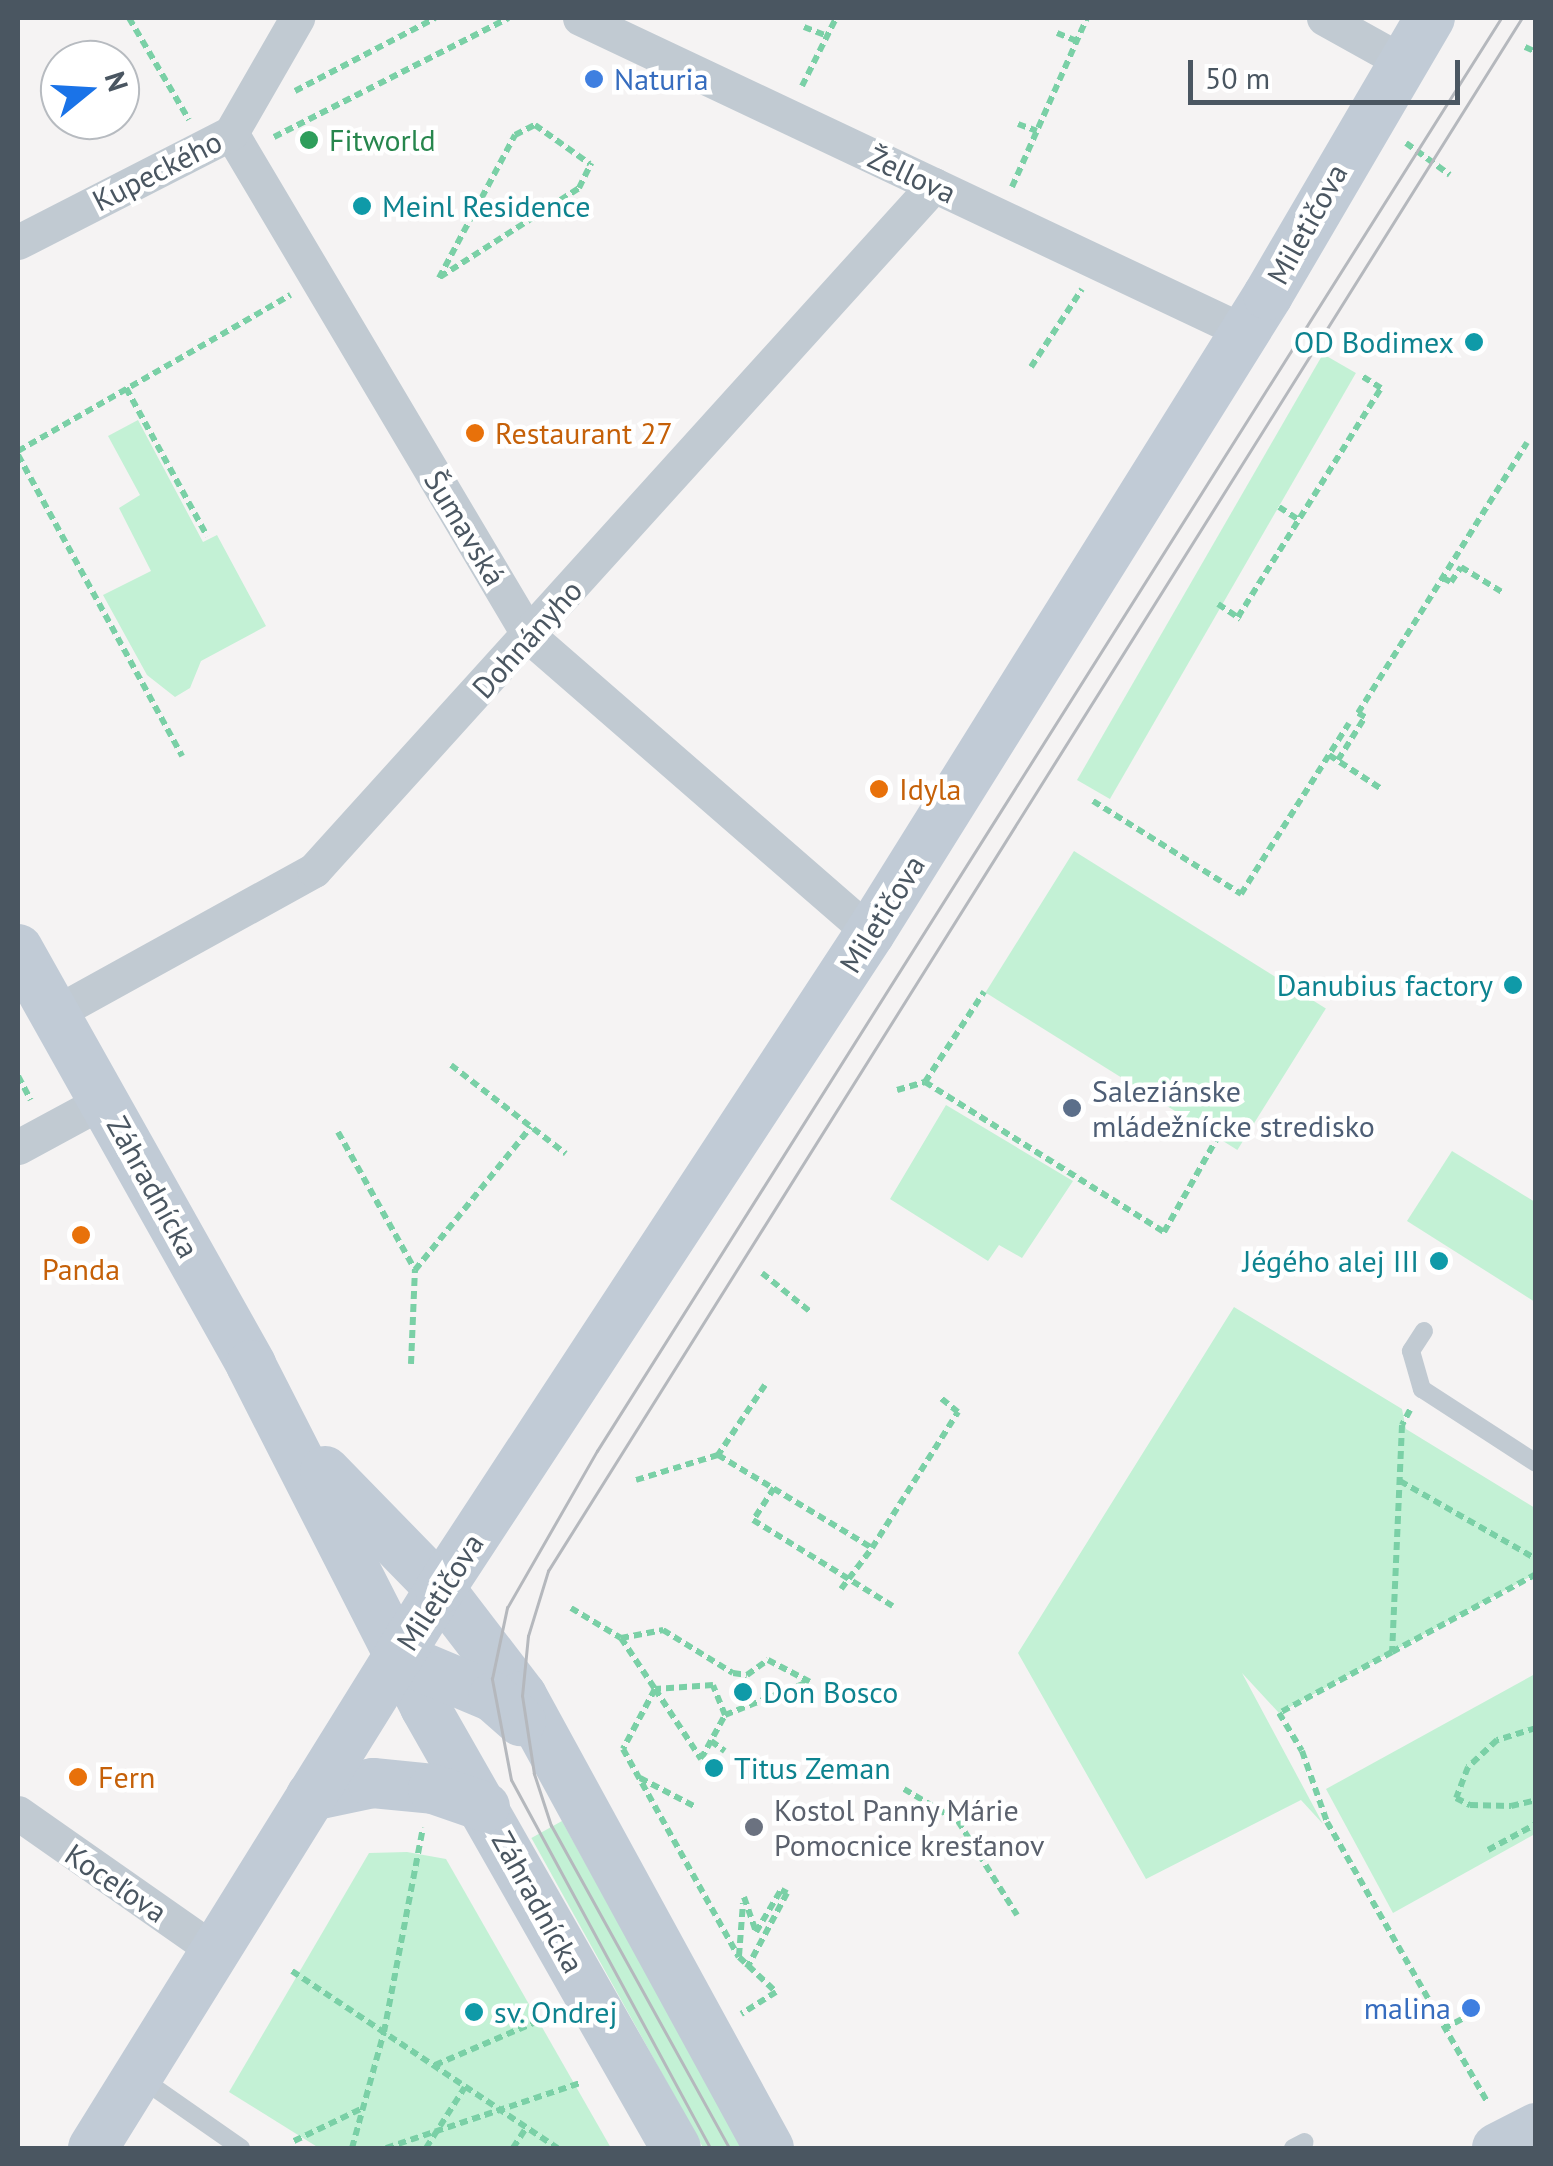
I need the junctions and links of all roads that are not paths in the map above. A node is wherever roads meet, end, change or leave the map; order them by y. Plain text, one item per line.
1 (297, 18) edge
2 (580, 18) edge
3 (1324, 18) edge
4 (1430, 18) edge
5 (1382, 40) edge
6 (217, 141) junction
7 (934, 185) junction
8 (18, 242) edge
9 (1245, 332) junction
10 (530, 638) junction
11 (870, 933) junction
12 (18, 949) edge
13 (55, 1013) junction
14 (104, 1100) junction
15 (18, 1147) edge
16 (1424, 1331) dead end
17 (284, 1428) junction
18 (1536, 1462) edge
19 (440, 1589) junction
20 (398, 1657) junction
21 (546, 1746) junction
22 (312, 1796) junction
23 (485, 1807) junction
24 (18, 1814) edge
25 (215, 1951) junction
26 (138, 2076) junction
27 (1492, 2125) edge
28 (1536, 2128) edge
29 (669, 2144) edge
30 (92, 2148) edge
31 (241, 2148) edge
32 (768, 2148) edge

1 - 6 street, Kupeckého
2 - 7 street, Žellova
3 - 5 street
4 - 5 street, Miletičova
5 - 9 street, Miletičova
6 - 8 street, Kupeckého
6 - 10 street, Šumavská
7 - 9 street, Žellova
7 - 10 street, Dohnányho
9 - 11 street, Miletičova
10 - 11 street, Šumavská
10 - 13 street, Dohnányho
11 - 19 street, Miletičova
12 - 13 street, Záhradnícka
13 - 14 street, Záhradnícka
14 - 15 street
14 - 17 street, Záhradnícka
16 - 18 lane
17 - 19 street, Záhradnícka
17 - 20 street, Záhradnícka
19 - 20 street, Miletičova
19 - 21 street, Záhradnícka
20 - 21 street, Záhradnícka
20 - 22 street, Miletičova
20 - 23 street, Záhradnícka
21 - 32 street, Záhradnícka
22 - 23 street
22 - 25 street, Miletičova
23 - 29 street, Záhradnícka
24 - 25 street, Koceľova
25 - 26 street, Miletičova
26 - 30 street, Miletičova
26 - 31 lane
27 - 28 street

